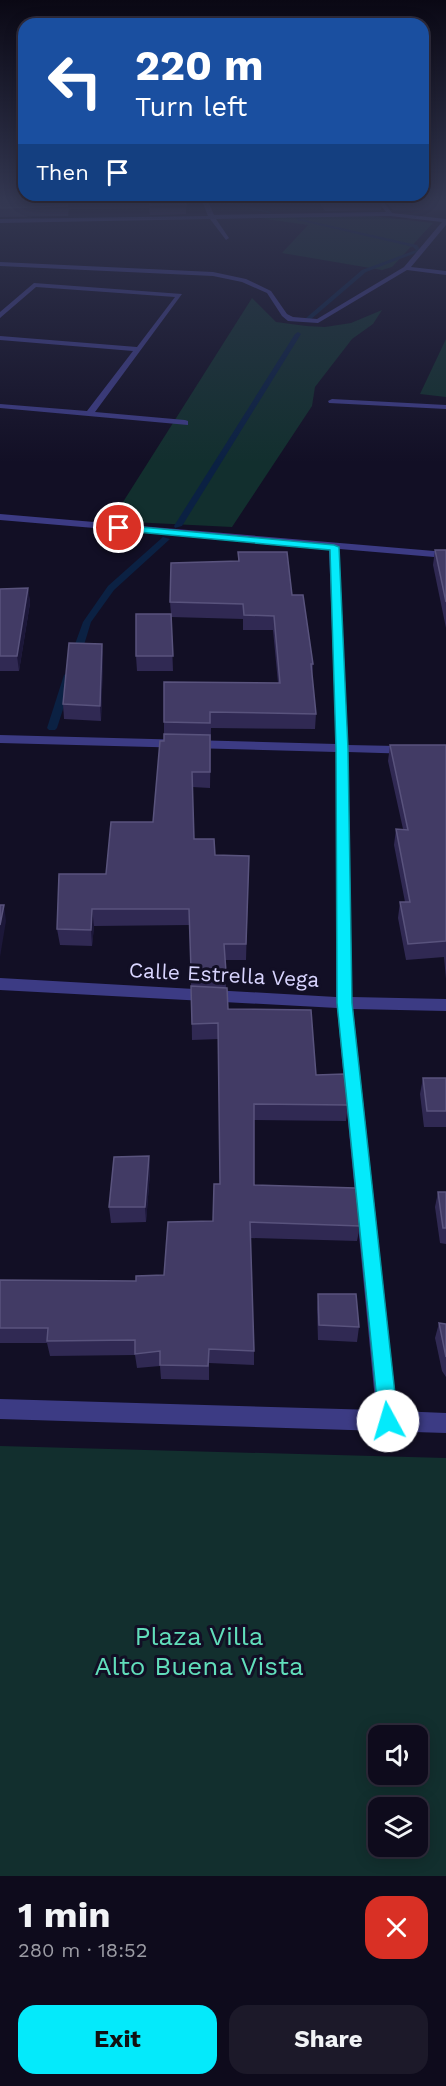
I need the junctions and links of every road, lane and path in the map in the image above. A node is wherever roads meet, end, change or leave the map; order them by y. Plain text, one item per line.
1 (30, 289) edge
2 (92, 289) edge
3 (262, 289) edge
4 (372, 289) edge
5 (0, 316) edge
6 (0, 338) edge
7 (138, 349) junction
8 (332, 401) dead end
9 (0, 406) edge
10 (446, 407) edge
11 (89, 414) junction
12 (185, 423) dead end
13 (0, 517) edge
14 (334, 547) junction
15 (446, 555) edge
16 (0, 739) edge
17 (342, 749) junction
18 (446, 751) edge
19 (0, 984) edge
20 (345, 1003) junction
21 (446, 1005) edge
22 (0, 1409) edge
23 (388, 1421) junction
24 (446, 1423) edge

1 - 5 street
2 - 7 street
3 - 4 street
6 - 7 street
7 - 11 street
8 - 10 street
9 - 11 street
11 - 12 street
13 - 14 street
14 - 15 street
14 - 17 street
16 - 17 street
17 - 18 street
17 - 20 street
19 - 20 street, Calle Estrella Vega
20 - 21 street, Calle Estrella Vega
20 - 23 street
22 - 23 street
23 - 24 street

